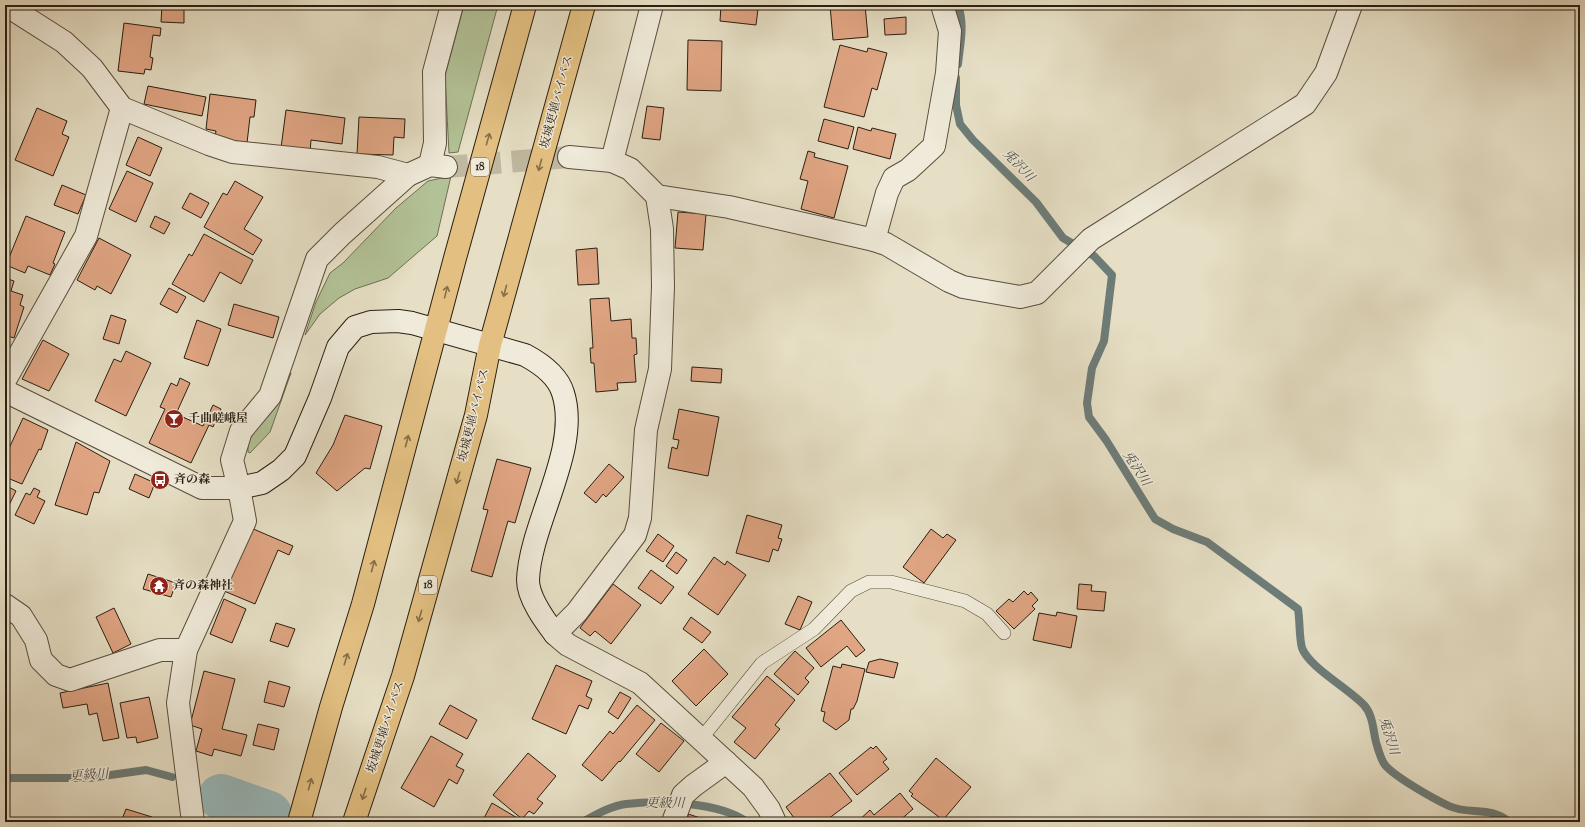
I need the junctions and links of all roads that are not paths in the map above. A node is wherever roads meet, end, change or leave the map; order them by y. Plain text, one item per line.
1 (6, 5) edge
2 (452, 5) edge
3 (525, 5) edge
4 (584, 5) edge
5 (652, 5) edge
6 (942, 5) edge
7 (1351, 5) edge
8 (122, 108) junction
9 (570, 157) tunnel mouth
10 (612, 161) junction
11 (408, 175) junction
12 (657, 196) junction
13 (874, 240) junction
14 (436, 330) junction
15 (490, 345) junction
16 (5, 380) edge
17 (5, 391) edge
18 (240, 488) junction
19 (5, 605) edge
20 (1004, 633) dead end
21 (555, 634) junction
22 (186, 650) junction
23 (701, 739) junction
24 (726, 762) junction
25 (678, 810) edge
26 (193, 822) edge
27 (299, 822) edge
28 (354, 822) edge
29 (775, 822) edge

1 - 8 street
2 - 11 street
14 -> 3 highway, 18
4 -> 15 highway, 坂城更埴バイパス / 18
5 - 10 street
6 - 13 street
7 - 13 street
8 - 11 street
8 - 16 street
9 - 10 street
10 - 12 street
11 - 18 street
12 - 13 street
12 - 21 street
14 - 15 street
14 - 18 street
27 -> 14 highway, 18
15 - 21 street
15 -> 28 highway, 坂城更埴バイパス / 18
17 - 18 street
18 - 22 street
19 - 22 street
20 - 23 lane
21 - 23 street
22 - 26 street
23 - 24 street
24 - 25 street
24 - 29 street

